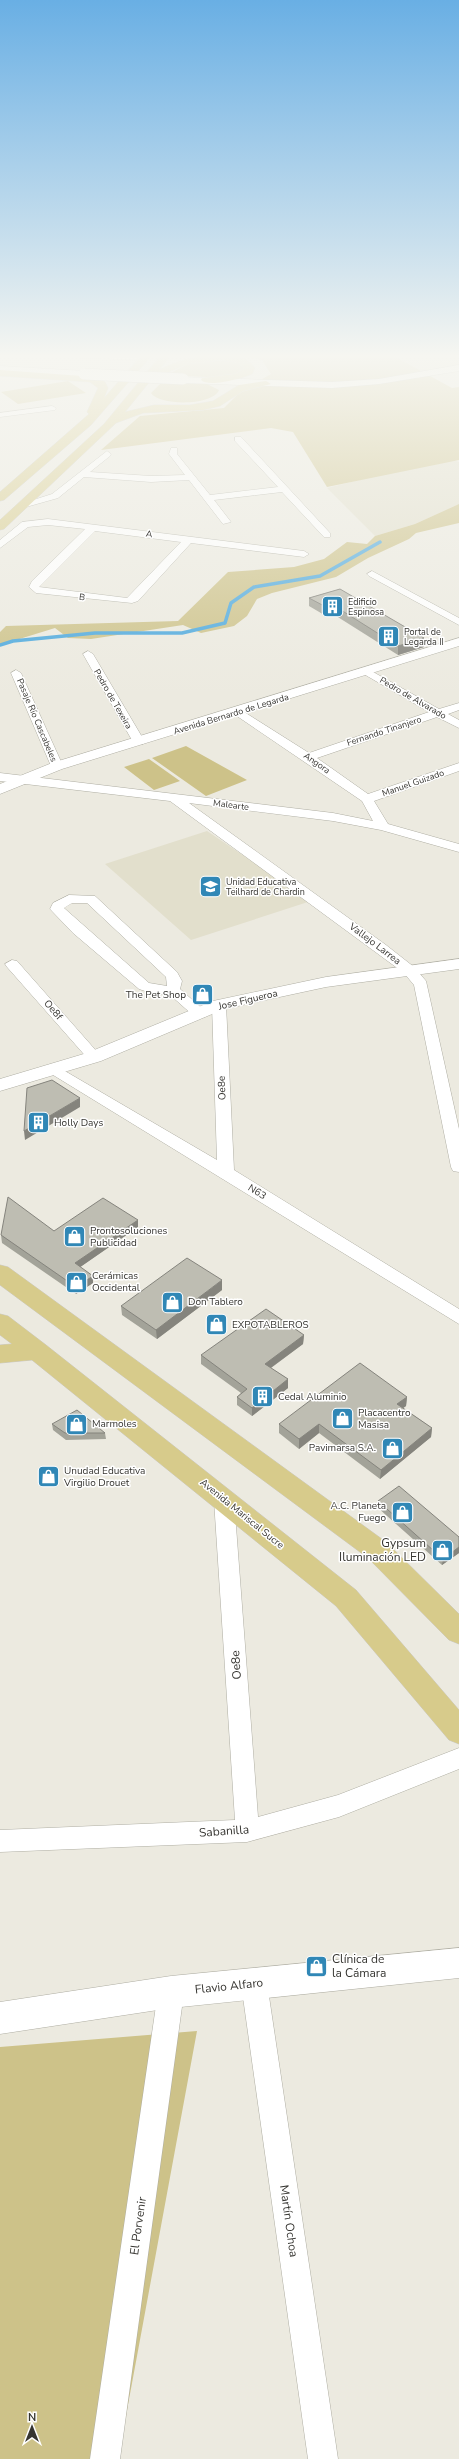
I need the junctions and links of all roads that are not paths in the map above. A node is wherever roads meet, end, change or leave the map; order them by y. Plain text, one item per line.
1 (34, 469) edge
2 (63, 469) edge
3 (89, 469) edge
4 (185, 469) edge
5 (267, 469) edge
6 (82, 474) junction
7 (191, 477) junction
8 (286, 489) junction
9 (0, 498) edge
10 (208, 498) junction
11 (26, 504) junction
12 (226, 522) dead end
13 (0, 526) edge
14 (92, 528) junction
15 (327, 535) dead end
16 (189, 539) junction
17 (0, 545) edge
18 (304, 554) dead end
19 (372, 574) dead end
20 (459, 622) edge
21 (459, 642) edge
22 (459, 651) edge
23 (88, 654) dead end
24 (16, 673) dead end
25 (372, 675) junction
26 (459, 706) edge
27 (439, 713) junction
28 (242, 716) junction
29 (459, 725) edge
30 (139, 742) junction
31 (308, 756) junction
32 (57, 766) junction
33 (459, 767) edge
34 (19, 780) junction
35 (39, 783) junction
36 (1, 784) edge
37 (175, 799) junction
38 (367, 799) junction
39 (383, 827) junction
40 (459, 836) edge
41 (440, 842) junction
42 (459, 848) edge
43 (12, 964) dead end
44 (459, 964) edge
45 (409, 970) junction
46 (173, 990) junction
47 (219, 1005) junction
48 (200, 1014) junction
49 (94, 1057) junction
50 (53, 1070) junction
51 (0, 1085) edge
52 (459, 1167) edge
53 (226, 1172) junction
54 (0, 1273) edge
55 (459, 1318) edge
56 (0, 1322) edge
57 (38, 1351) junction
58 (0, 1354) edge
59 (224, 1500) junction
60 (459, 1632) edge
61 (459, 1731) edge
62 (459, 1758) edge
63 (247, 1831) junction
64 (0, 1841) edge
65 (459, 1962) edge
66 (254, 1983) junction
67 (171, 1992) junction
68 (0, 2018) edge
69 (105, 2459) edge
70 (323, 2459) edge

1 - 9 main road
2 - 11 main road
3 - 6 street
4 - 7 street
5 - 8 street
6 - 7 street
6 - 11 street
7 - 10 street
8 - 10 street
8 - 15 street
10 - 12 street
11 - 13 main road
14 - 16 street, A
14 - 16 street, B
14 - 17 street, A
16 - 18 street, A
19 - 20 street
21 - 25 street, Avenida Bernardo de Legarda
22 - 25 street, Avenida Bernardo de Legarda
23 - 30 street, Pedro de Texeira
24 - 32 street, Pasaje Río Cascabeles
25 - 27 street, Pedro de Alvarado
25 - 28 street, Avenida Bernardo de Legarda
26 - 27 street, Fernando Tinanjero
27 - 29 street, Pedro de Alvarado
27 - 31 street, Fernando Tinanjero
28 - 30 street, Avenida Bernardo de Legarda
28 - 31 street, Angora
28 - 35 street, Avenida Bernardo de Legarda
30 - 32 street, Avenida Bernardo de Legarda
31 - 38 street, Angora
32 - 34 street, Avenida Bernardo de Legarda
33 - 38 street, Manuel Guizado
34 - 35 street, Malearte
34 - 36 street, Avenida Bernardo de Legarda
35 - 36 street, Avenida Bernardo de Legarda
35 - 37 street, Malearte
37 - 39 street, Malearte
37 - 45 street, Vallejo Larrea
38 - 39 street, Angora
39 - 41 street, Malearte
40 - 41 street
41 - 42 street, Malearte
43 - 49 street, Oe8f
44 - 45 street, Jose Figueroa
45 - 47 street, Jose Figueroa
45 - 52 street, Vallejo Larrea
46 - 46 street
46 - 48 street
47 - 48 street, Jose Figueroa
47 - 53 street, Oe8e
48 - 49 street, Jose Figueroa
49 - 50 street, Jose Figueroa
50 - 51 street, Jose Figueroa
50 - 53 street, N63
53 - 55 street, N63
54 - 60 main road
56 - 57 main road, Avenida Mariscal Sucre
57 - 58 main road
57 - 59 main road, Avenida Mariscal Sucre
59 - 61 main road, Avenida Mariscal Sucre
59 - 63 street, Oe8e
62 - 63 street, Sabanilla
63 - 64 street, Sabanilla
65 - 66 street, Flavio Alfaro
66 - 67 street, Flavio Alfaro
66 - 70 street, Martín Ochoa
67 - 68 street, Flavio Alfaro
67 - 69 street, El Porvenir

